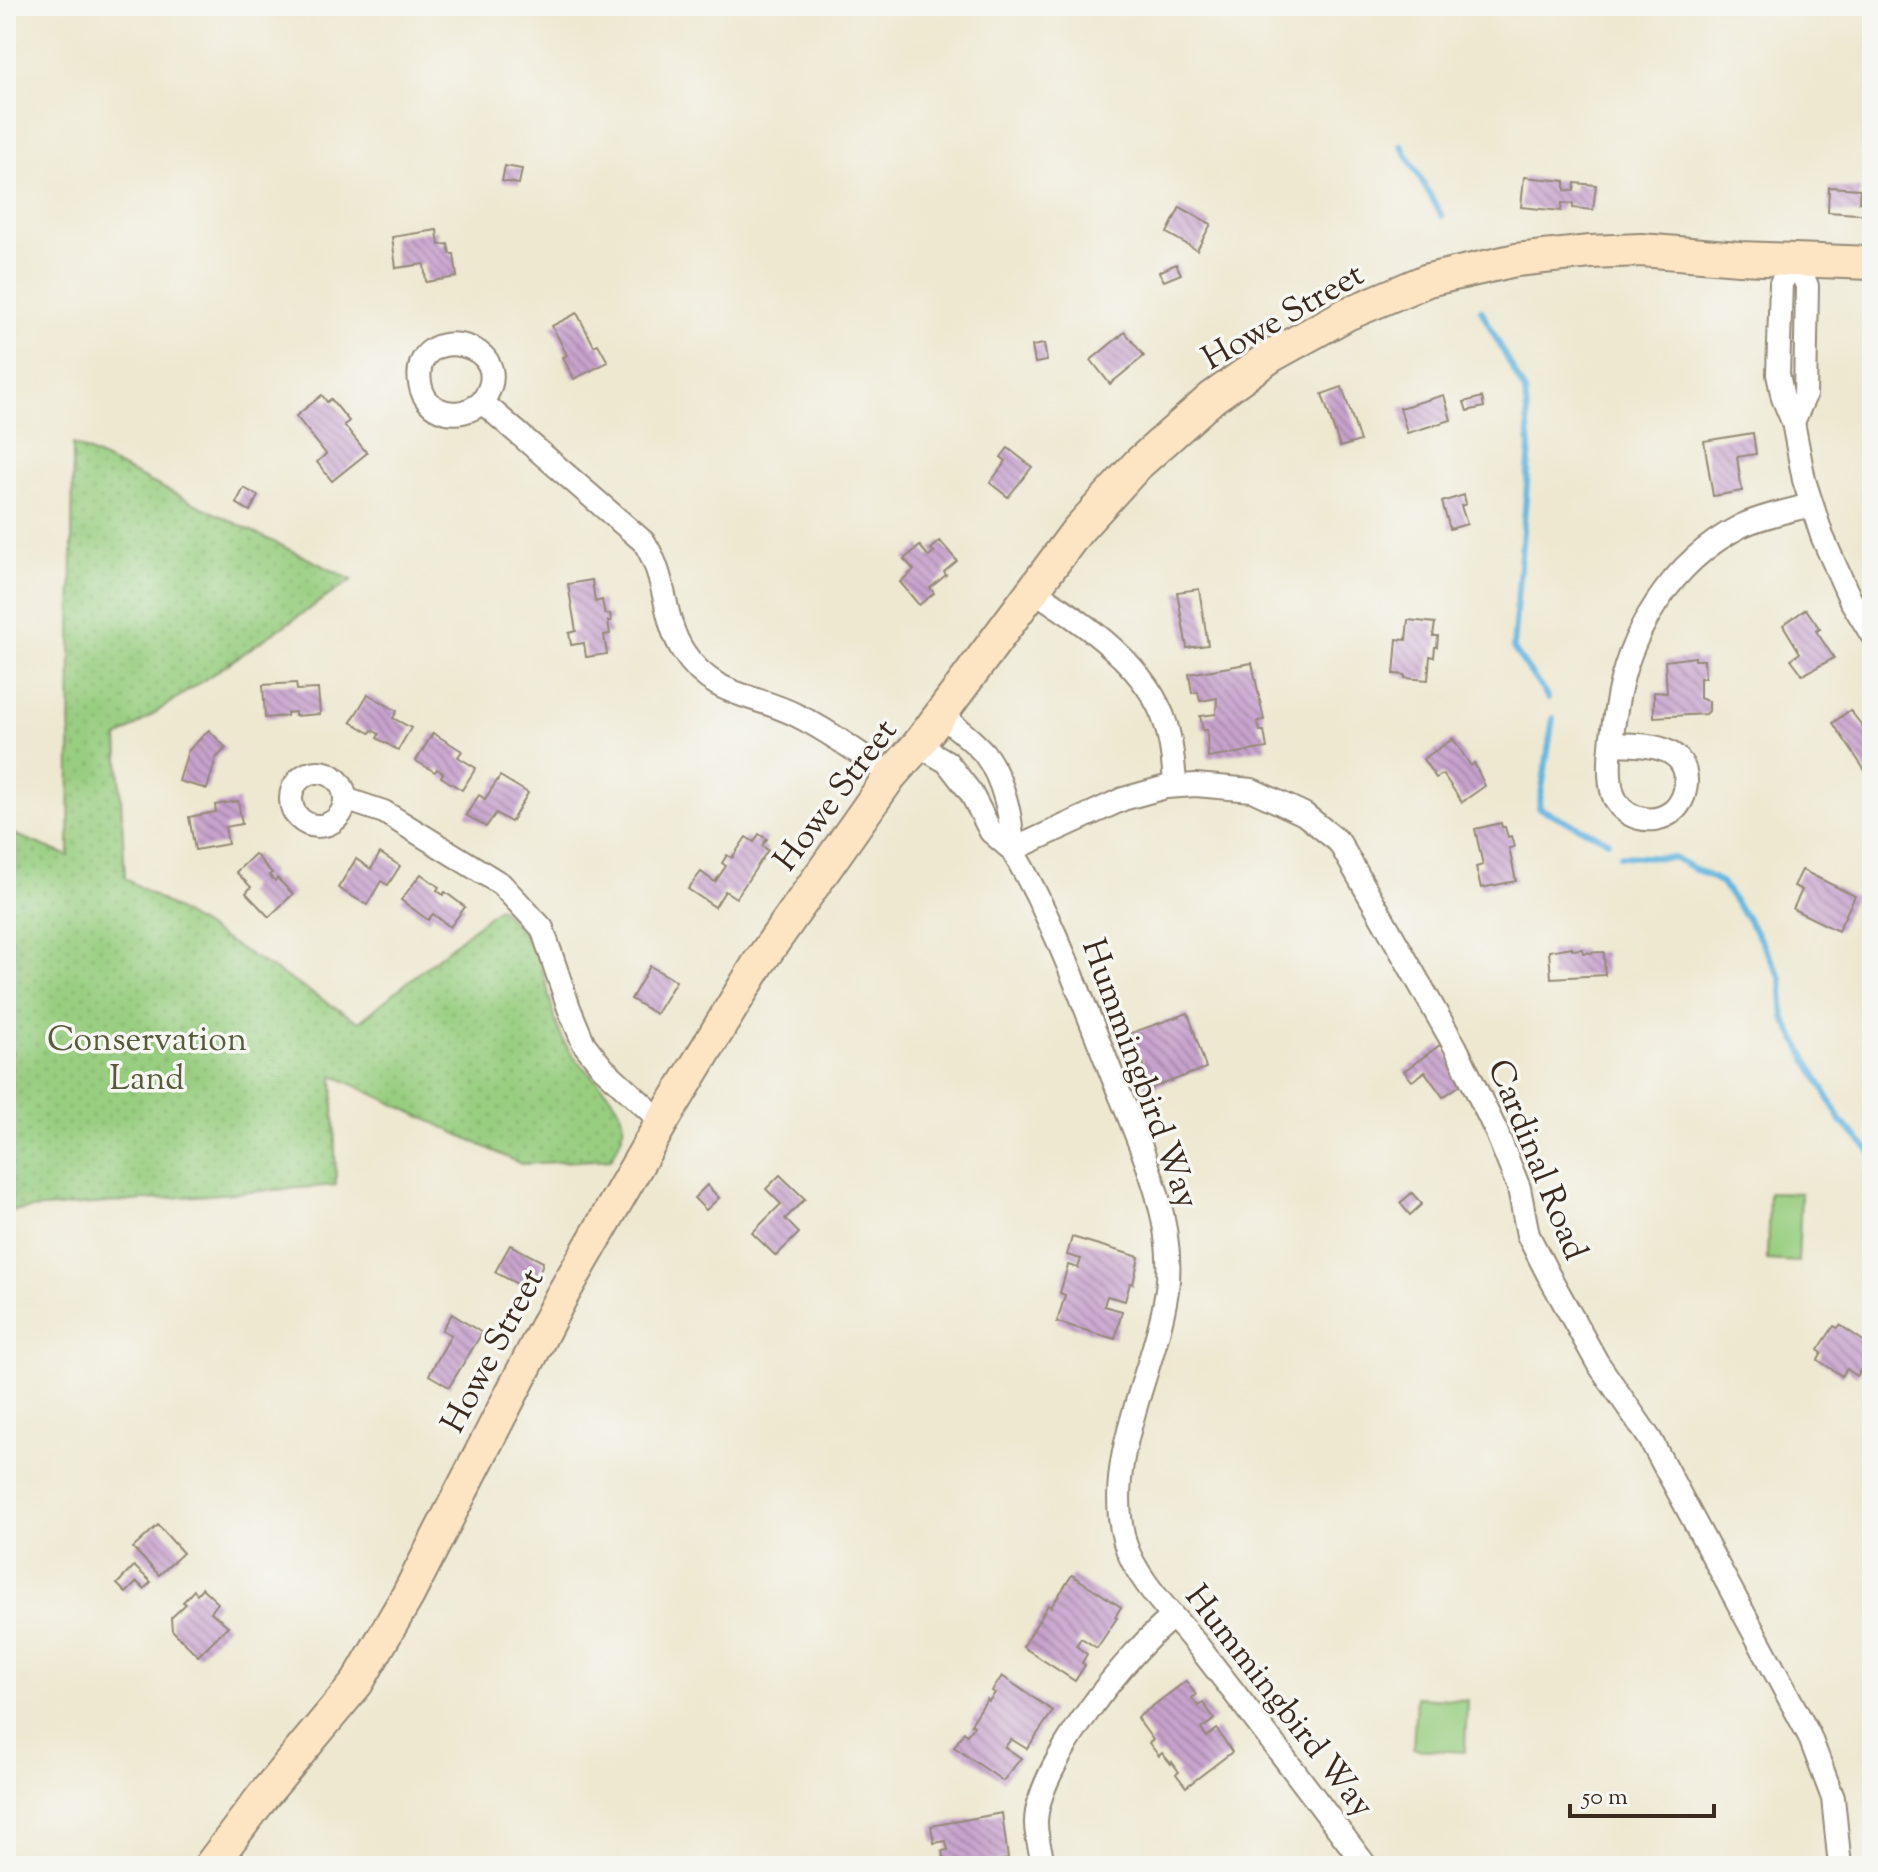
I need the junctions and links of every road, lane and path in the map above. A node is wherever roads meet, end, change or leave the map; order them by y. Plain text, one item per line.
1 (1796, 260) junction
2 (1872, 263) edge
3 (482, 402) dead end
4 (1811, 505) junction
5 (1033, 590) junction
6 (1872, 635) edge
7 (941, 715) junction
8 (1612, 744) dead end
9 (918, 745) junction
10 (891, 775) junction
11 (1175, 786) junction
12 (345, 799) dead end
13 (1012, 850) junction
14 (662, 1122) junction
15 (1173, 1617) junction
16 (210, 1866) edge
17 (1044, 1866) edge
18 (1366, 1866) edge
19 (1840, 1866) edge

1 - 2 street, Howe Street
1 - 4 street
1 - 5 street, Howe Street
3 - 10 street
4 - 6 street
4 - 8 street
5 - 7 street, Howe Street
5 - 11 street
7 - 9 street, Howe Street
7 - 13 street, Hummingbird Way
9 - 10 street, Howe Street
9 - 13 street, Hummingbird Way
10 - 14 street, Howe Street
11 - 13 street, Cardinal Road
11 - 19 street, Cardinal Road
12 - 14 street
13 - 15 street, Hummingbird Way
14 - 16 street, Howe Street
15 - 17 street
15 - 18 street, Hummingbird Way

